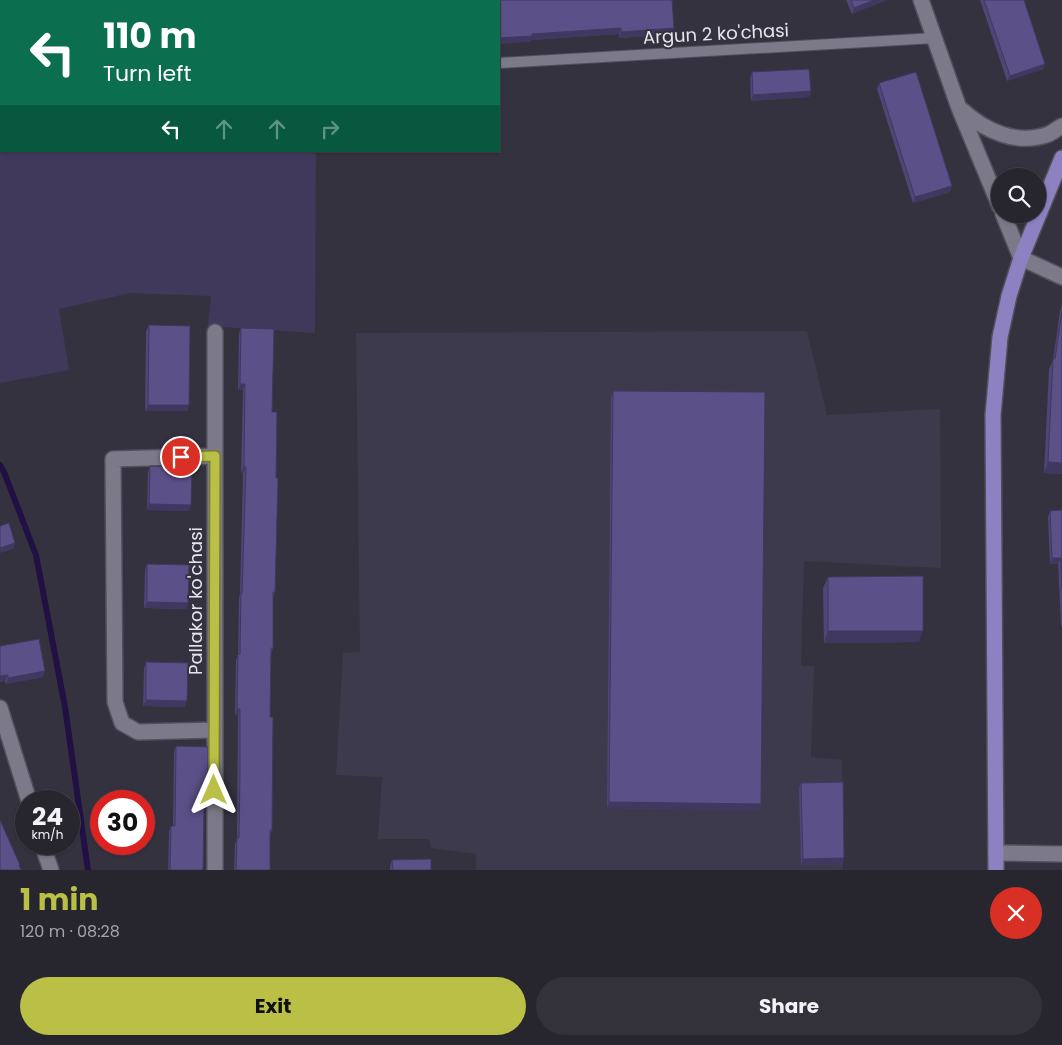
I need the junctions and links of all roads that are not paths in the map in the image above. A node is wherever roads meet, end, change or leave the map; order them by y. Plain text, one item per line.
1 (921, 0) edge
2 (935, 38) junction
3 (500, 63) edge
4 (959, 108) junction
5 (1062, 126) edge
6 (1062, 158) edge
7 (991, 185) edge
8 (1007, 223) edge
9 (1021, 258) junction
10 (1062, 277) edge
11 (215, 332) dead end
12 (215, 456) junction
13 (0, 708) edge
14 (214, 730) junction
15 (26, 790) edge
16 (996, 853) junction
17 (1062, 854) edge
18 (45, 855) edge
19 (50, 870) edge
20 (215, 870) edge
21 (996, 870) edge

1 - 2 street
2 - 3 lane, Argun 2 ko'chasi
2 - 4 street
4 - 5 street
4 - 7 street
6 - 9 main road
8 - 9 street
9 - 10 street
9 - 16 main road
11 - 12 street, Pallakor ko'chasi
12 - 14 street, Pallakor ko'chasi
12 - 14 street
13 - 15 street
14 - 20 street, Pallakor ko'chasi
16 - 17 street
16 - 21 main road
18 - 19 street

